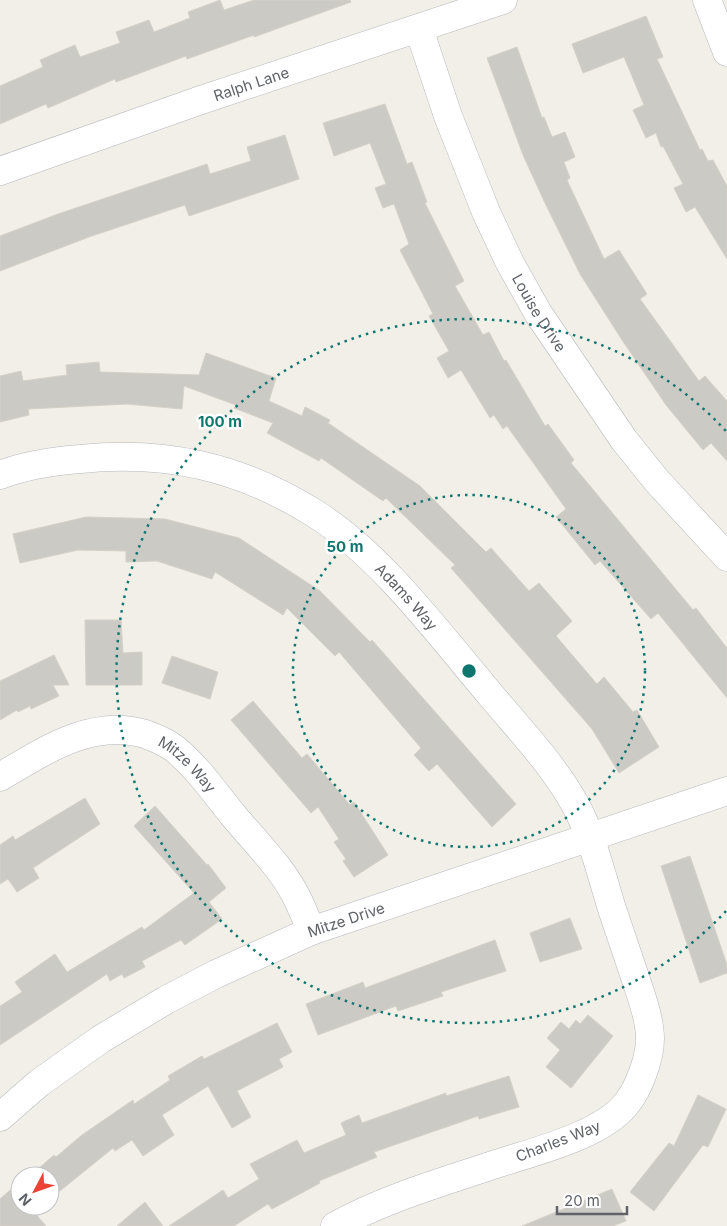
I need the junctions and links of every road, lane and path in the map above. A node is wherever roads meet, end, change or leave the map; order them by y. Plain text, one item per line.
1 (503, 0) edge
2 (707, 0) edge
3 (419, 29) junction
4 (727, 52) edge
5 (0, 171) edge
6 (0, 475) edge
7 (727, 557) edge
8 (0, 777) edge
9 (727, 791) edge
10 (589, 837) junction
11 (311, 931) junction
12 (0, 1117) edge
13 (335, 1226) edge

1 - 3 street, Ralph Lane
2 - 4 street
3 - 5 street, Ralph Lane
3 - 7 street, Louise Drive
6 - 10 street, Adams Way
8 - 11 street, Mitze Way
9 - 10 street, Mitze Drive
10 - 11 street, Mitze Drive
10 - 13 street, Charles Way
11 - 12 street, Mitze Drive

